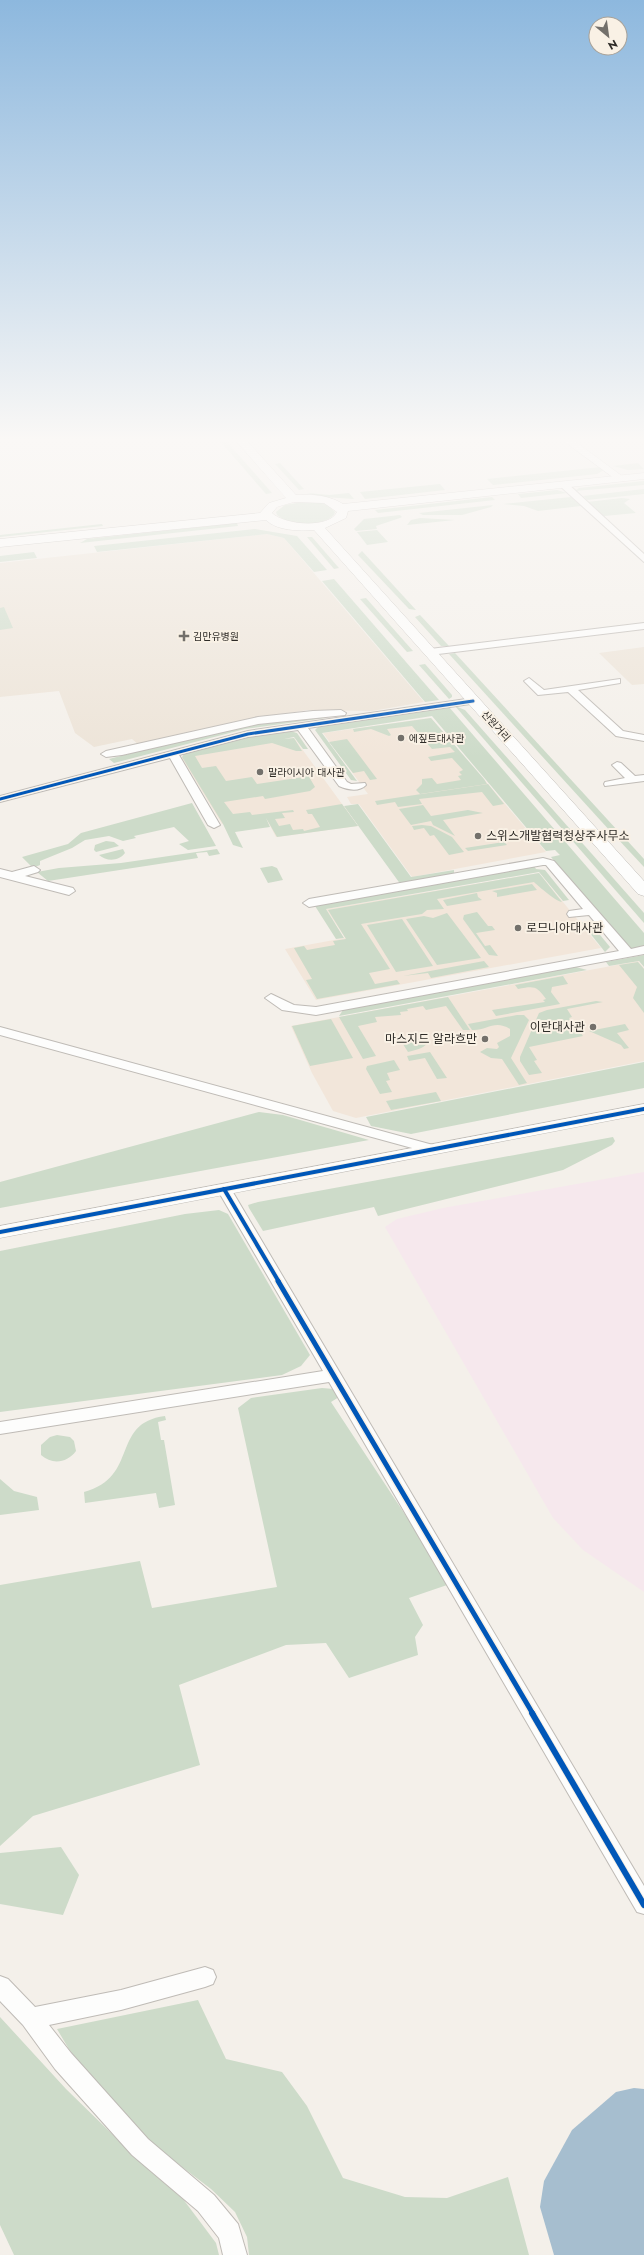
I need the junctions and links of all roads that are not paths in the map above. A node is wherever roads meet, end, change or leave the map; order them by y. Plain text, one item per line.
1 (336, 547) edge
2 (631, 547) edge
3 (644, 559) edge
4 (644, 626) edge
5 (430, 652) junction
6 (529, 681) dead end
7 (616, 681) dead end
8 (571, 689) junction
9 (473, 701) junction
10 (372, 716) junction
11 (301, 726) junction
12 (644, 738) edge
13 (318, 751) junction
14 (305, 753) dead end
15 (106, 754) dead end
16 (173, 754) junction
17 (617, 765) dead end
18 (638, 779) edge
19 (609, 784) dead end
20 (361, 786) dead end
21 (0, 799) edge
22 (214, 825) dead end
23 (34, 870) dead end
24 (5, 875) edge
25 (69, 891) dead end
26 (644, 891) edge
27 (309, 903) dead end
28 (591, 911) junction
29 (573, 914) dead end
30 (644, 950) edge
31 (628, 954) junction
32 (271, 998) dead end
33 (0, 1031) edge
34 (644, 1109) edge
35 (428, 1148) junction
36 (224, 1189) junction
37 (0, 1232) edge
38 (335, 1375) junction
39 (0, 1428) edge
40 (644, 1905) edge
41 (205, 1977) dead end
42 (0, 1986) edge
43 (31, 2018) junction
44 (235, 2255) edge

1 - 5 main road, 산원거리
2 - 3 street
4 - 5 street
5 - 9 main road, 산원거리
6 - 8 street
7 - 8 street
8 - 12 street
9 - 10 street
9 - 26 main road, 산원거리
10 - 11 street
10 - 15 street
11 - 13 street
11 - 16 street
13 - 14 street
13 - 20 street
16 - 21 street
16 - 22 street
17 - 18 street
18 - 19 street
23 - 24 street
24 - 25 street
27 - 28 street
28 - 29 street
28 - 31 street
30 - 31 street
31 - 32 street
33 - 35 street
34 - 35 street
35 - 36 street
36 - 37 street
36 - 38 street
38 - 39 street
38 - 40 street
41 - 43 street
42 - 43 street
43 - 44 street

